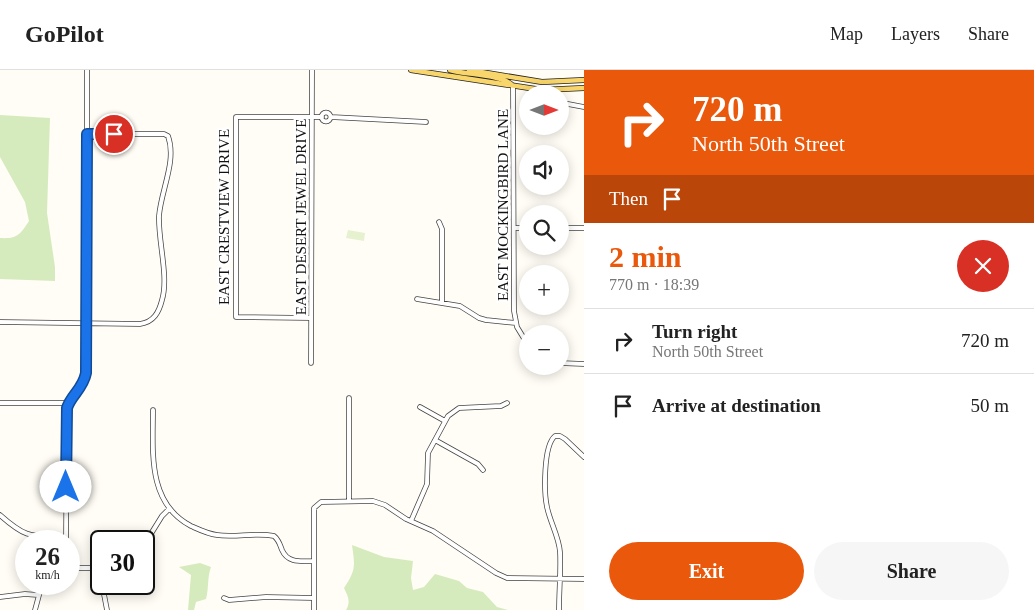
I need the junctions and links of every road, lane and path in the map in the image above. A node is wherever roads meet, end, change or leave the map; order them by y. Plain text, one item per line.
1 (87, 70) edge
2 (312, 70) edge
3 (411, 70) edge
4 (450, 70) edge
5 (470, 70) edge
6 (584, 80) edge
7 (513, 86) junction
8 (584, 88) edge
9 (569, 104) edge
10 (584, 107) edge
11 (312, 117) junction
12 (426, 122) dead end
13 (87, 134) junction
14 (439, 222) dead end
15 (514, 228) junction
16 (519, 228) edge
17 (569, 228) edge
18 (584, 228) edge
19 (418, 299) dead end
20 (442, 302) junction
21 (311, 318) junction
22 (0, 322) edge
23 (87, 323) junction
24 (516, 323) junction
25 (519, 330) edge
26 (569, 363) edge
27 (312, 364) dead end
28 (584, 364) edge
29 (349, 398) dead end
30 (0, 403) edge
31 (69, 403) junction
32 (507, 403) dead end
33 (420, 407) dead end
34 (153, 410) dead end
35 (445, 421) junction
36 (435, 440) junction
37 (584, 457) edge
38 (483, 470) dead end
39 (348, 501) junction
40 (169, 509) junction
41 (0, 515) edge
42 (412, 521) junction
43 (17, 530) edge
44 (66, 530) edge
45 (153, 530) edge
46 (314, 561) junction
47 (559, 579) junction
48 (584, 579) edge
49 (17, 595) edge
50 (38, 595) edge
51 (104, 595) edge
52 (0, 597) edge
53 (224, 598) dead end
54 (314, 598) junction
55 (35, 610) edge
56 (107, 610) edge
57 (314, 610) edge
58 (559, 610) edge

1 - 13 street
2 - 11 street, EAST DESERT JEWEL DRIVE
3 - 7 main road
4 - 7 main road
5 - 6 main road
7 - 8 main road
7 - 15 street, EAST MOCKINGBIRD LANE
9 - 10 street
11 - 12 street
11 - 21 street, EAST DESERT JEWEL DRIVE
11 - 21 street, EAST CRESTVIEW DRIVE
13 - 23 street
13 - 23 street
14 - 20 street
15 - 16 street
15 - 24 street, EAST MOCKINGBIRD LANE
17 - 18 street
19 - 20 street
20 - 24 street
21 - 27 street, EAST DESERT JEWEL DRIVE
22 - 23 street
23 - 31 street
24 - 25 street
26 - 28 street
29 - 39 street
30 - 31 street
31 - 44 street
32 - 35 street
33 - 35 street
34 - 40 street
35 - 36 street
36 - 38 street
36 - 42 street
37 - 47 street
39 - 42 street
39 - 46 street
40 - 45 street
40 - 46 street
41 - 43 street
42 - 47 street
46 - 54 street
47 - 48 street
47 - 58 street
49 - 52 street
50 - 55 street
51 - 56 street
53 - 54 street
54 - 57 street

